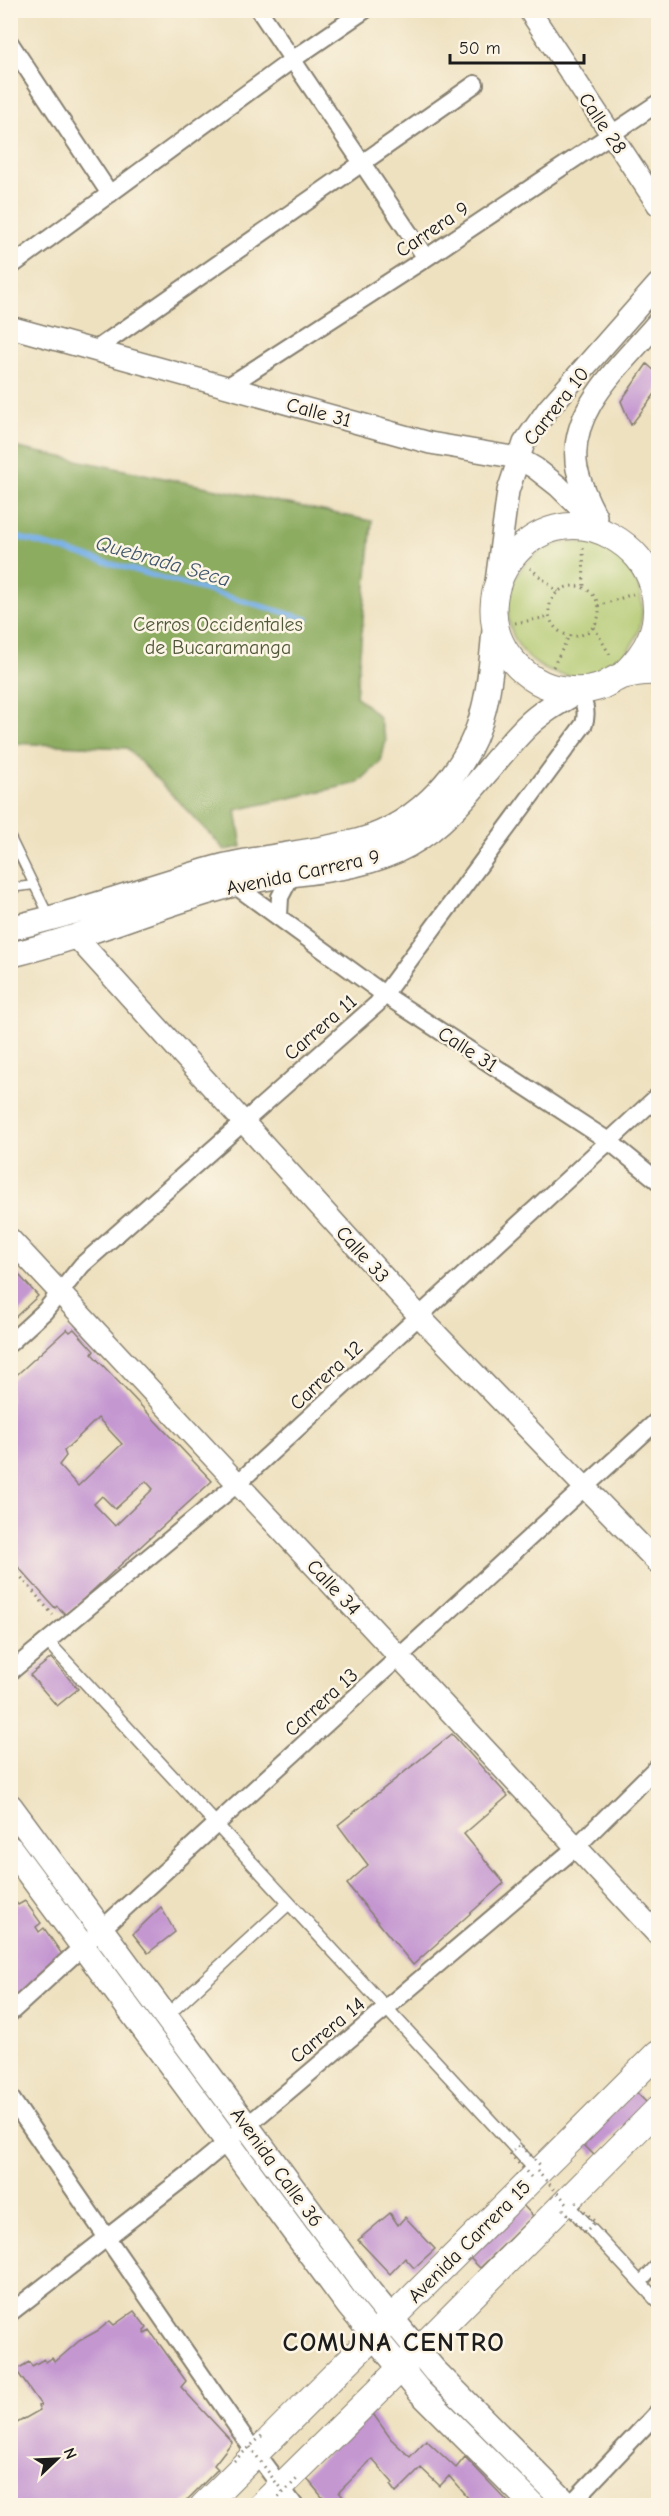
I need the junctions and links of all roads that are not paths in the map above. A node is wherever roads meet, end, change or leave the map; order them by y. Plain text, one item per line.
1 (259, 10) edge
2 (365, 10) edge
3 (528, 10) edge
4 (10, 43) edge
5 (292, 60) junction
6 (475, 84) dead end
7 (658, 103) edge
8 (611, 134) junction
9 (362, 163) junction
10 (110, 194) junction
11 (658, 205) edge
12 (426, 258) junction
13 (10, 267) edge
14 (658, 284) edge
15 (658, 322) edge
16 (10, 327) edge
17 (95, 350) junction
18 (227, 387) junction
19 (518, 458) junction
20 (593, 530) junction
21 (656, 581) edge
22 (496, 586) junction
23 (495, 626) junction
24 (658, 672) edge
25 (622, 676) junction
26 (578, 691) junction
27 (10, 836) edge
28 (292, 874) junction
29 (225, 876) junction
30 (34, 885) junction
31 (10, 888) edge
32 (279, 916) junction
33 (51, 919) junction
34 (10, 928) edge
35 (76, 937) junction
36 (10, 955) edge
37 (385, 995) junction
38 (658, 1096) edge
39 (244, 1122) junction
40 (610, 1142) junction
41 (658, 1180) edge
42 (10, 1239) edge
43 (60, 1291) junction
44 (420, 1317) junction
45 (10, 1343) edge
46 (658, 1420) edge
47 (238, 1483) junction
48 (585, 1488) junction
49 (658, 1563) edge
50 (48, 1642) junction
51 (400, 1658) junction
52 (10, 1672) edge
53 (658, 1766) edge
54 (10, 1806) edge
55 (217, 1825) junction
56 (10, 1848) edge
57 (575, 1848) junction
58 (289, 1903) junction
59 (102, 1930) junction
60 (658, 1935) edge
61 (83, 1947) junction
62 (176, 2007) dead end
63 (386, 2008) junction
64 (10, 2013) edge
65 (658, 2053) edge
66 (658, 2063) edge
67 (658, 2096) edge
68 (10, 2097) edge
69 (658, 2109) edge
70 (247, 2125) junction
71 (227, 2142) junction
72 (535, 2170) road end
73 (569, 2205) road end
74 (107, 2238) junction
75 (658, 2264) edge
76 (640, 2282) junction
77 (464, 2291) dead end
78 (658, 2302) edge
79 (10, 2313) edge
80 (394, 2321) junction
81 (376, 2339) junction
82 (405, 2353) junction
83 (658, 2412) edge
84 (330, 2424) dead end
85 (253, 2451) junction
86 (279, 2492) edge
87 (203, 2505) edge
88 (212, 2505) edge
89 (534, 2505) edge
90 (569, 2505) edge

1 - 5 street
2 - 5 street
3 - 8 street, Calle 28
4 - 10 street
5 - 9 street
5 - 10 street
6 - 9 street
7 - 8 street, Carrera 9
8 - 11 street, Calle 28
8 - 12 street, Carrera 9
9 - 12 street
9 - 17 street
10 - 13 street
12 - 18 street, Carrera 9
14 - 19 street, Carrera 10
15 - 20 street, Carrera 10
16 - 17 street, Calle 31
17 - 18 street, Calle 31
18 - 19 street, Calle 31
19 - 20 street, Calle 31
19 - 22 street, Carrera 10
20 - 21 main road
20 - 22 main road
21 - 25 main road
22 - 23 main road
23 - 26 main road
23 - 29 main road, Avenida Carrera 9
24 - 25 main road
25 - 26 main road
26 - 28 main road, Avenida Carrera 9
26 - 37 street, Carrera 11
27 - 30 lane
28 - 29 main road, Avenida Carrera 9
28 - 32 street
29 - 32 street, Calle 31
29 - 33 main road, Avenida Carrera 9
29 - 35 main road, Avenida Carrera 9
30 - 31 lane
30 - 33 lane
32 - 37 street, Calle 31
33 - 34 main road, Avenida Carrera 9
35 - 36 main road, Avenida Carrera 9
35 - 39 street, Calle 33
37 - 39 street, Carrera 11
37 - 40 street, Calle 31
38 - 40 street, Carrera 12
39 - 43 street, Carrera 11
39 - 44 street, Calle 33
40 - 41 street, Calle 31
40 - 44 street, Carrera 12
42 - 43 street, Calle 34
43 - 45 street, Carrera 11
43 - 47 street, Calle 34
44 - 47 street, Carrera 12
44 - 48 street, Calle 33
46 - 48 street, Carrera 13
47 - 50 street, Carrera 12
47 - 51 street, Calle 34
48 - 49 street, Calle 33
48 - 51 street, Carrera 13
50 - 52 street, Carrera 12
50 - 55 street
51 - 55 street, Carrera 13
51 - 57 street, Calle 34
53 - 57 street, Carrera 14
54 - 59 main road, Avenida Calle 36
55 - 58 street
55 - 59 street, Carrera 13
56 - 61 main road, Avenida Calle 36
57 - 60 street, Calle 34
57 - 63 street, Carrera 14
58 - 62 street
58 - 63 street
59 - 61 street, Carrera 13
59 - 70 main road, Avenida Calle 36
61 - 64 street, Carrera 13
61 - 71 main road, Avenida Calle 36
63 - 70 street, Carrera 14
63 - 72 street
65 - 80 main road, Avenida Carrera 15
66 - 80 lane
67 - 77 lane
68 - 74 street
69 - 82 main road, Avenida Carrera 15
70 - 71 street, Carrera 14
70 - 80 main road, Avenida Calle 36
71 - 74 street, Carrera 14
71 - 81 main road, Avenida Calle 36
73 - 76 street
74 - 79 street, Carrera 14
74 - 85 street
75 - 76 street
76 - 78 street
80 - 81 main road, Avenida Carrera 15
80 - 82 main road, Avenida Calle 36
81 - 82 main road, Avenida Calle 36
81 - 85 main road, Avenida Carrera 15
82 - 86 main road, Avenida Carrera 15
82 - 89 main road, Avenida Calle 36
82 - 90 main road, Avenida Calle 36
83 - 90 street
84 - 86 lane
85 - 86 street
85 - 87 main road, Avenida Carrera 15
85 - 88 lane

